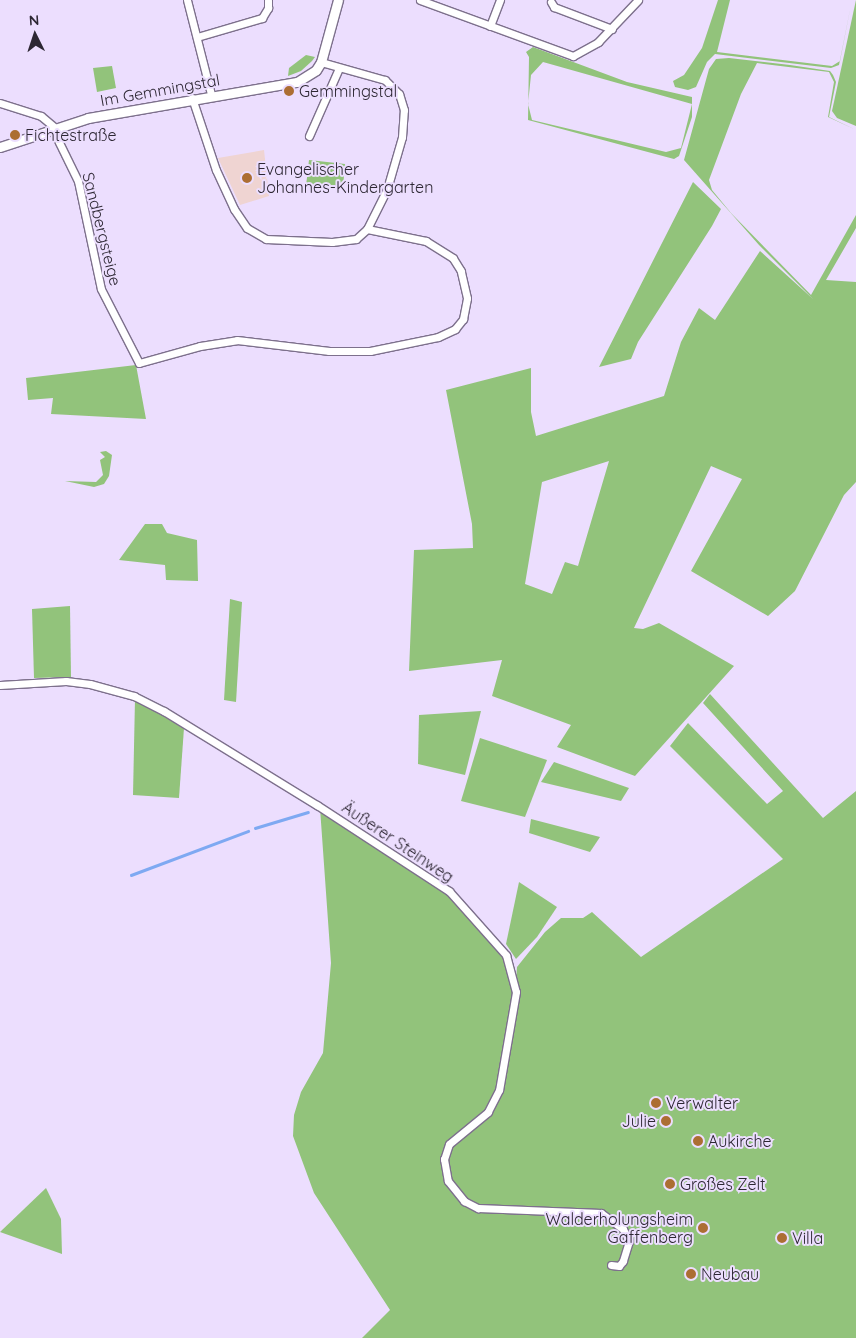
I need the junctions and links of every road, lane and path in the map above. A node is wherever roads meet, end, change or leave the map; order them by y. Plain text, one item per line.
1 (187, 0) edge
2 (268, 0) edge
3 (338, 0) edge
4 (420, 0) edge
5 (500, 0) edge
6 (638, 0) edge
7 (551, 2) dead end
8 (490, 26) junction
9 (612, 29) junction
10 (197, 37) junction
11 (322, 62) junction
12 (339, 68) junction
13 (211, 94) junction
14 (192, 98) junction
15 (0, 103) edge
16 (53, 127) junction
17 (309, 136) dead end
18 (0, 147) edge
19 (367, 229) junction
20 (0, 685) edge
21 (611, 1265) dead end

1 - 10 street
2 - 10 street
3 - 11 street
4 - 8 street
5 - 8 street
6 - 9 street
7 - 9 street
8 - 9 street
10 - 13 street
11 - 12 street
11 - 13 street, Im Gemmingstal
12 - 17 street
12 - 19 street
13 - 14 street, Im Gemmingstal
14 - 16 street, Im Gemmingstal
14 - 19 street
15 - 16 street
16 - 18 street, Im Gemmingstal
16 - 19 street, Sandbergsteige
20 - 21 street, Äußerer Steinweg

